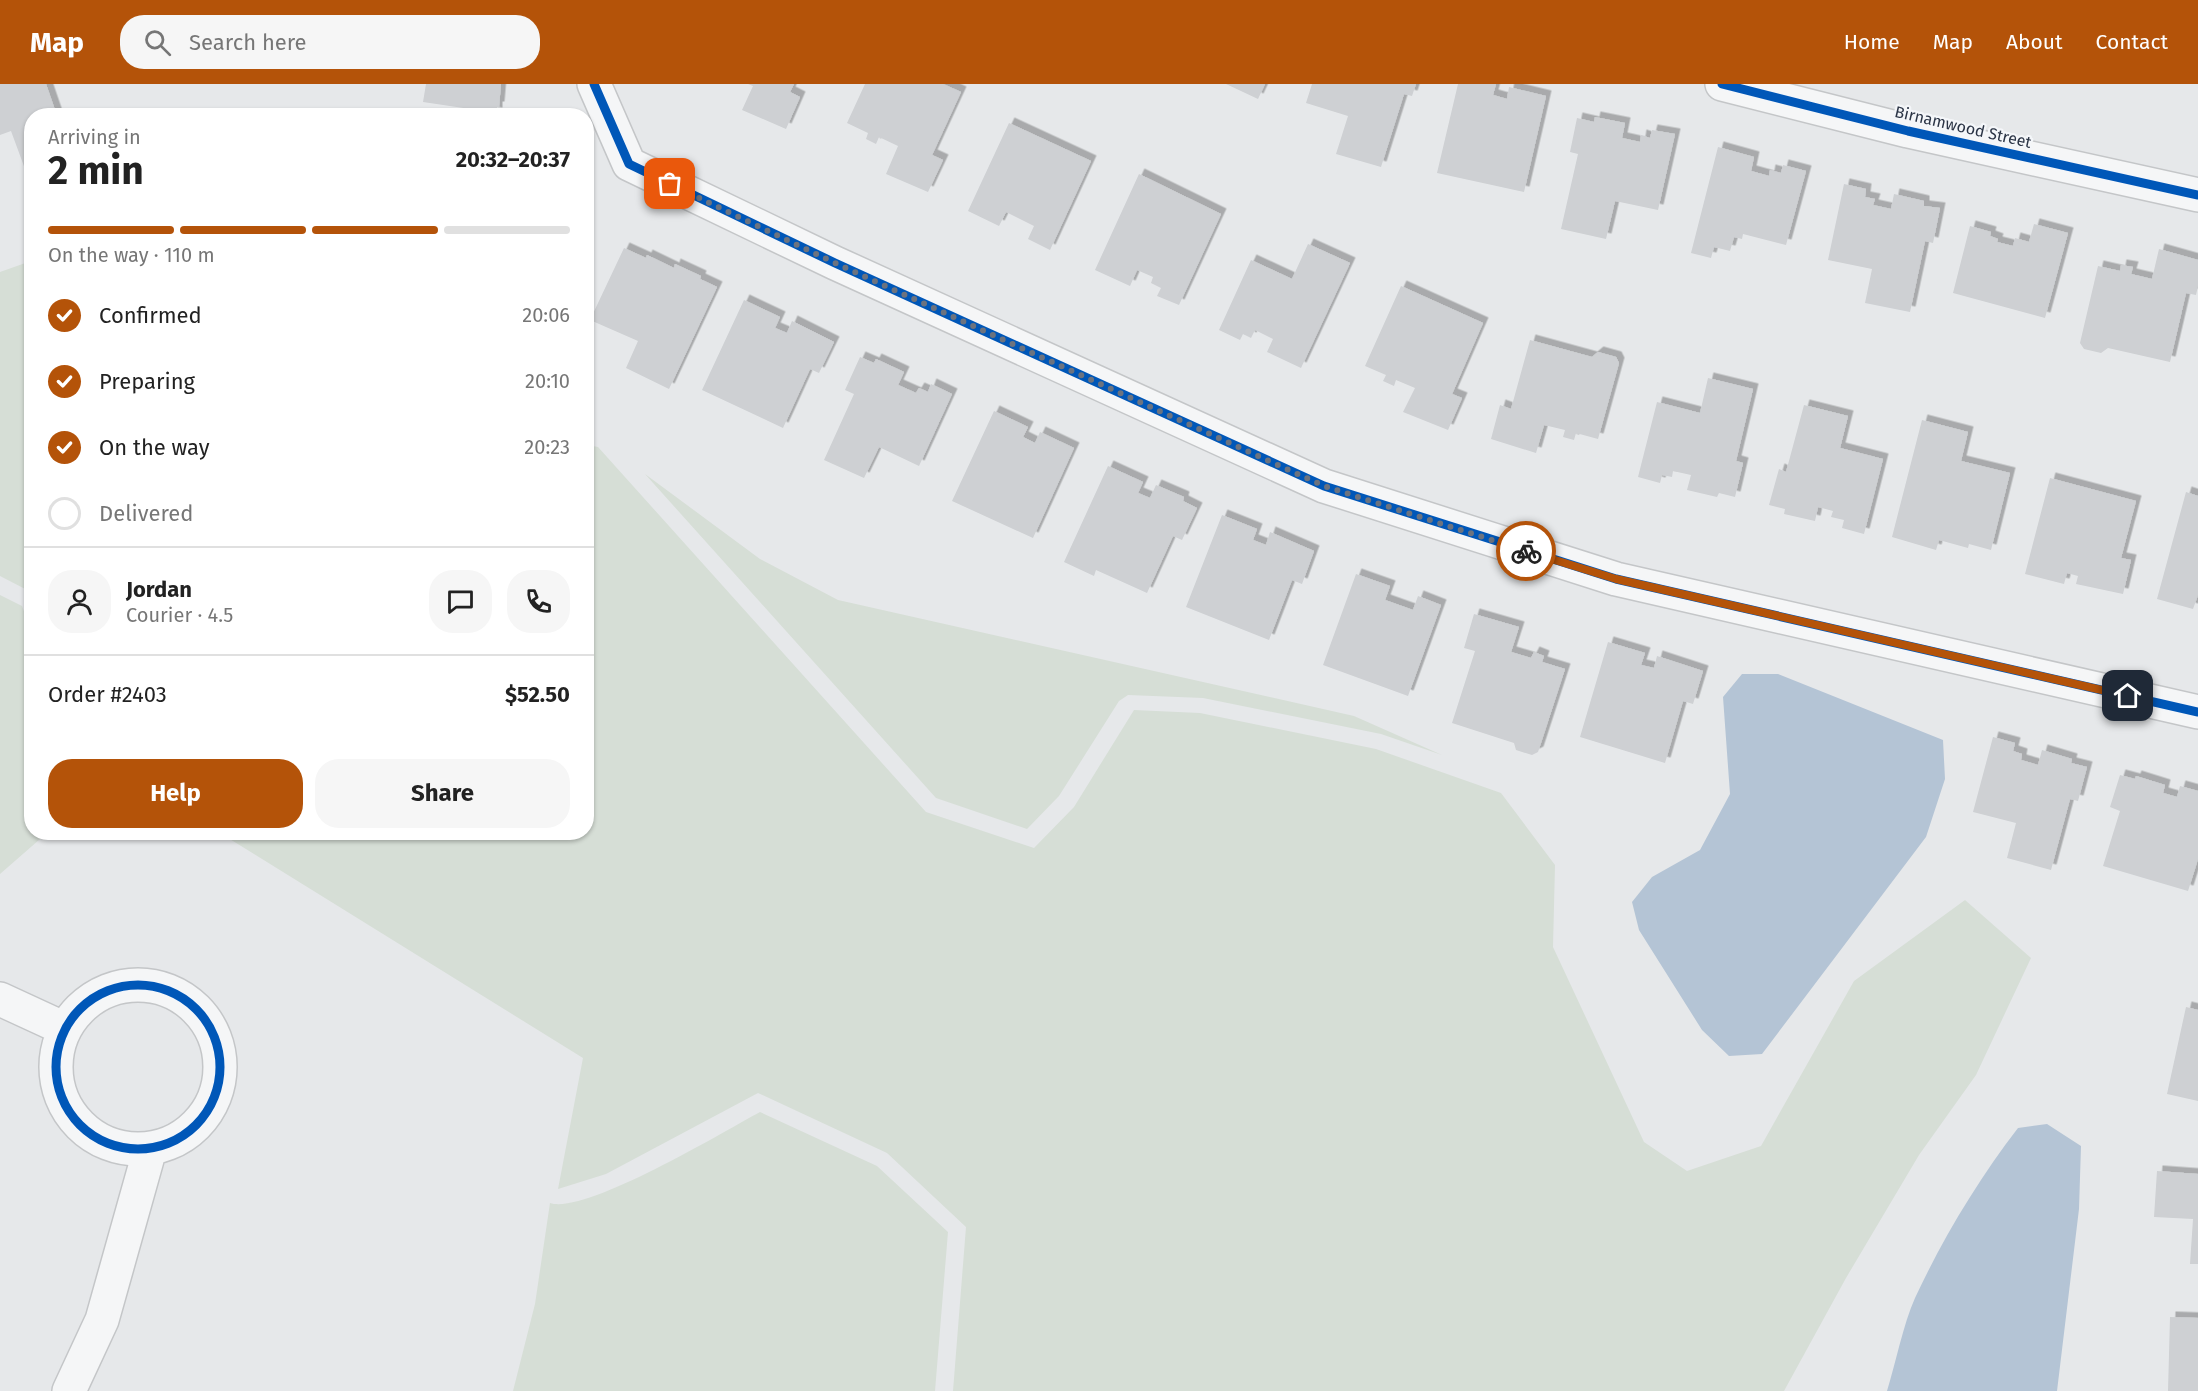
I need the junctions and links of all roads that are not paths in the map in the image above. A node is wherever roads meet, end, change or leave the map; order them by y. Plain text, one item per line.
1 (594, 84) edge
2 (1722, 84) edge
3 (2198, 195) edge
4 (2198, 712) edge
5 (0, 999) edge
6 (65, 1029) junction
7 (150, 1149) junction
8 (69, 1391) edge

1 - 4 street
2 - 3 street, Birnamwood Street
5 - 6 street
6 - 7 street
6 - 7 street
7 - 8 street

